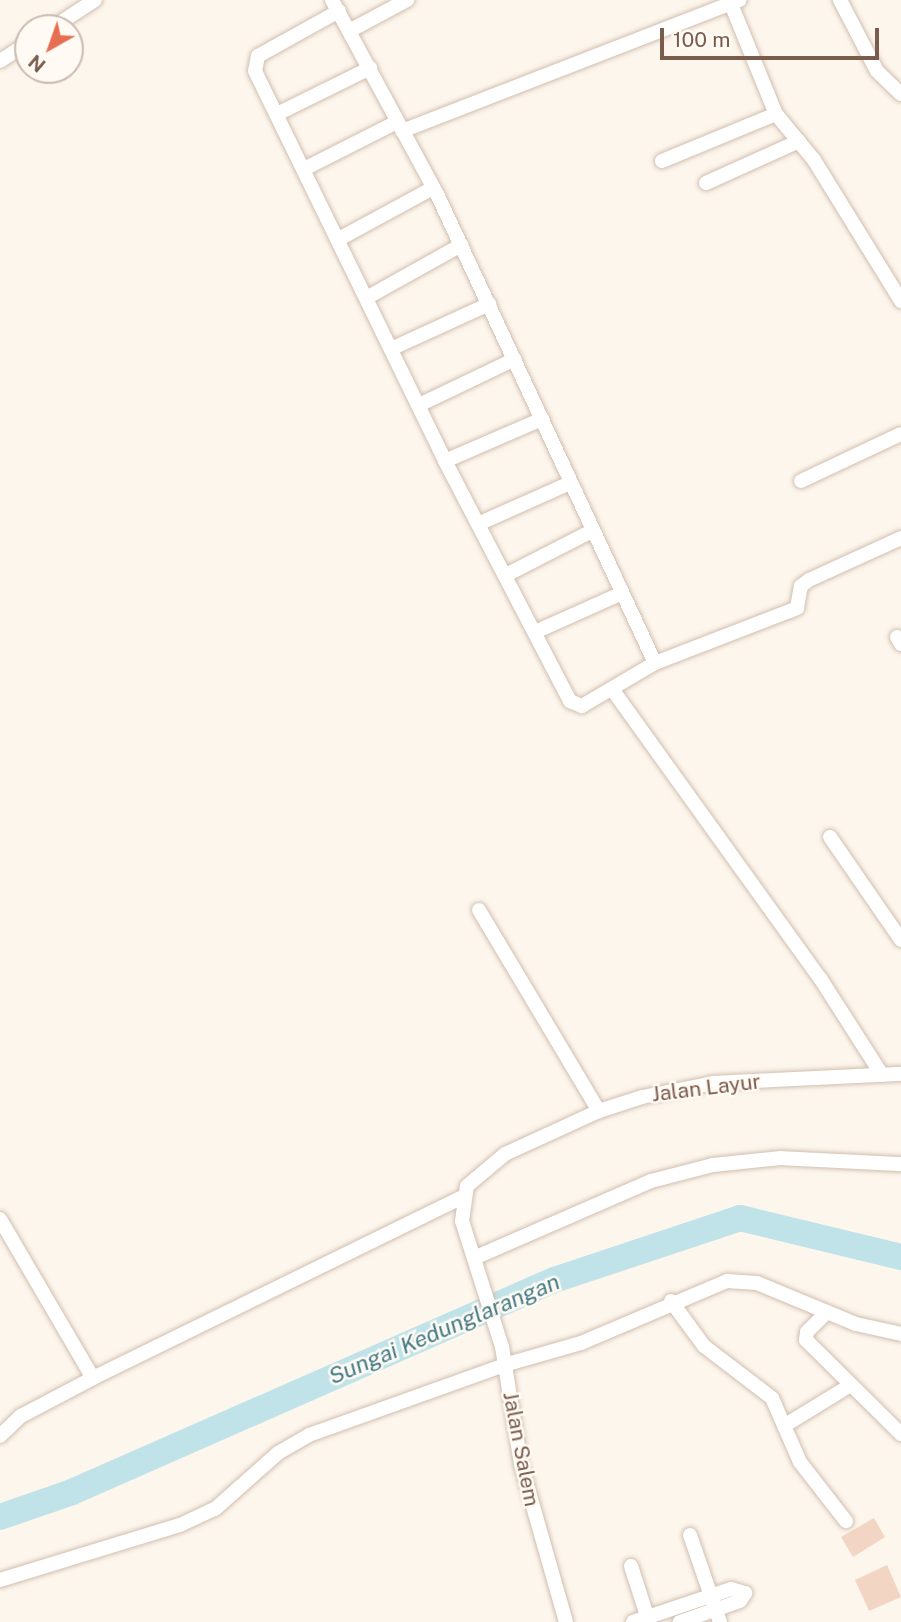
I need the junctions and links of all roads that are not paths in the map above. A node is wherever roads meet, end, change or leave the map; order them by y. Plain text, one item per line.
1 (95, 0) edge
2 (407, 0) edge
3 (840, 0) edge
4 (735, 2) edge
5 (335, 5) edge
6 (74, 14) edge
7 (351, 30) junction
8 (370, 68) junction
9 (901, 94) edge
10 (276, 114) junction
11 (776, 114) junction
12 (399, 126) junction
13 (799, 141) junction
14 (662, 162) dead end
15 (305, 172) junction
16 (706, 183) dead end
17 (433, 188) junction
18 (339, 239) junction
19 (461, 245) junction
20 (368, 297) junction
21 (901, 301) edge
22 (489, 304) junction
23 (393, 348) junction
24 (515, 359) junction
25 (419, 405) junction
26 (542, 419) junction
27 (901, 433) edge
28 (445, 461) junction
29 (801, 481) dead end
30 (570, 482) junction
31 (478, 524) junction
32 (592, 531) junction
33 (901, 538) edge
34 (506, 575) junction
35 (622, 593) junction
36 (535, 632) junction
37 (655, 663) junction
38 (612, 689) junction
39 (830, 836) dead end
40 (479, 910) dead end
41 (901, 940) edge
42 (901, 1074) edge
43 (882, 1075) junction
44 (598, 1111) junction
45 (901, 1164) edge
46 (463, 1197) junction
47 (0, 1219) edge
48 (474, 1258) junction
49 (671, 1301) junction
50 (827, 1312) junction
51 (901, 1334) edge
52 (504, 1365) junction
53 (93, 1378) junction
54 (849, 1386) junction
55 (787, 1424) junction
56 (901, 1434) edge
57 (0, 1436) edge
58 (846, 1521) dead end
59 (690, 1535) dead end
60 (631, 1566) dead end
61 (0, 1580) edge
62 (715, 1609) edge
63 (643, 1621) edge
64 (566, 1622) edge
65 (680, 1622) edge

1 - 6 street
2 - 7 street
3 - 9 street
4 - 11 street
4 - 12 street
5 - 7 street
5 - 10 street
7 - 8 street
8 - 10 street
8 - 12 street
10 - 15 street
11 - 13 street
11 - 14 street
12 - 15 street
12 - 17 street
13 - 16 street
13 - 21 street
15 - 18 street
17 - 18 street
17 - 19 street
18 - 20 street
19 - 20 street
19 - 22 street
20 - 23 street
22 - 23 street
22 - 24 street
23 - 25 street
24 - 25 street
24 - 26 street
25 - 28 street
26 - 28 street
26 - 30 street
27 - 29 street
28 - 31 street
30 - 31 street
30 - 32 street
31 - 34 street
32 - 34 street
32 - 35 street
33 - 37 street
34 - 36 street
35 - 36 street
35 - 37 street
36 - 38 street
37 - 38 street
38 - 43 street
39 - 41 street
40 - 44 street
42 - 43 street, Jalan Layur
43 - 44 street, Jalan Layur
44 - 46 street, Jalan Layur
45 - 48 street
46 - 48 street, Jalan Salem
46 - 53 street
47 - 53 street
48 - 52 street, Jalan Salem
49 - 50 street
49 - 52 street
49 - 55 street
50 - 51 street
50 - 54 street
52 - 61 street
52 - 64 street, Jalan Salem
53 - 57 street
54 - 55 street
54 - 56 street
55 - 58 street
59 - 62 street
60 - 63 street
62 - 63 street
62 - 65 street

